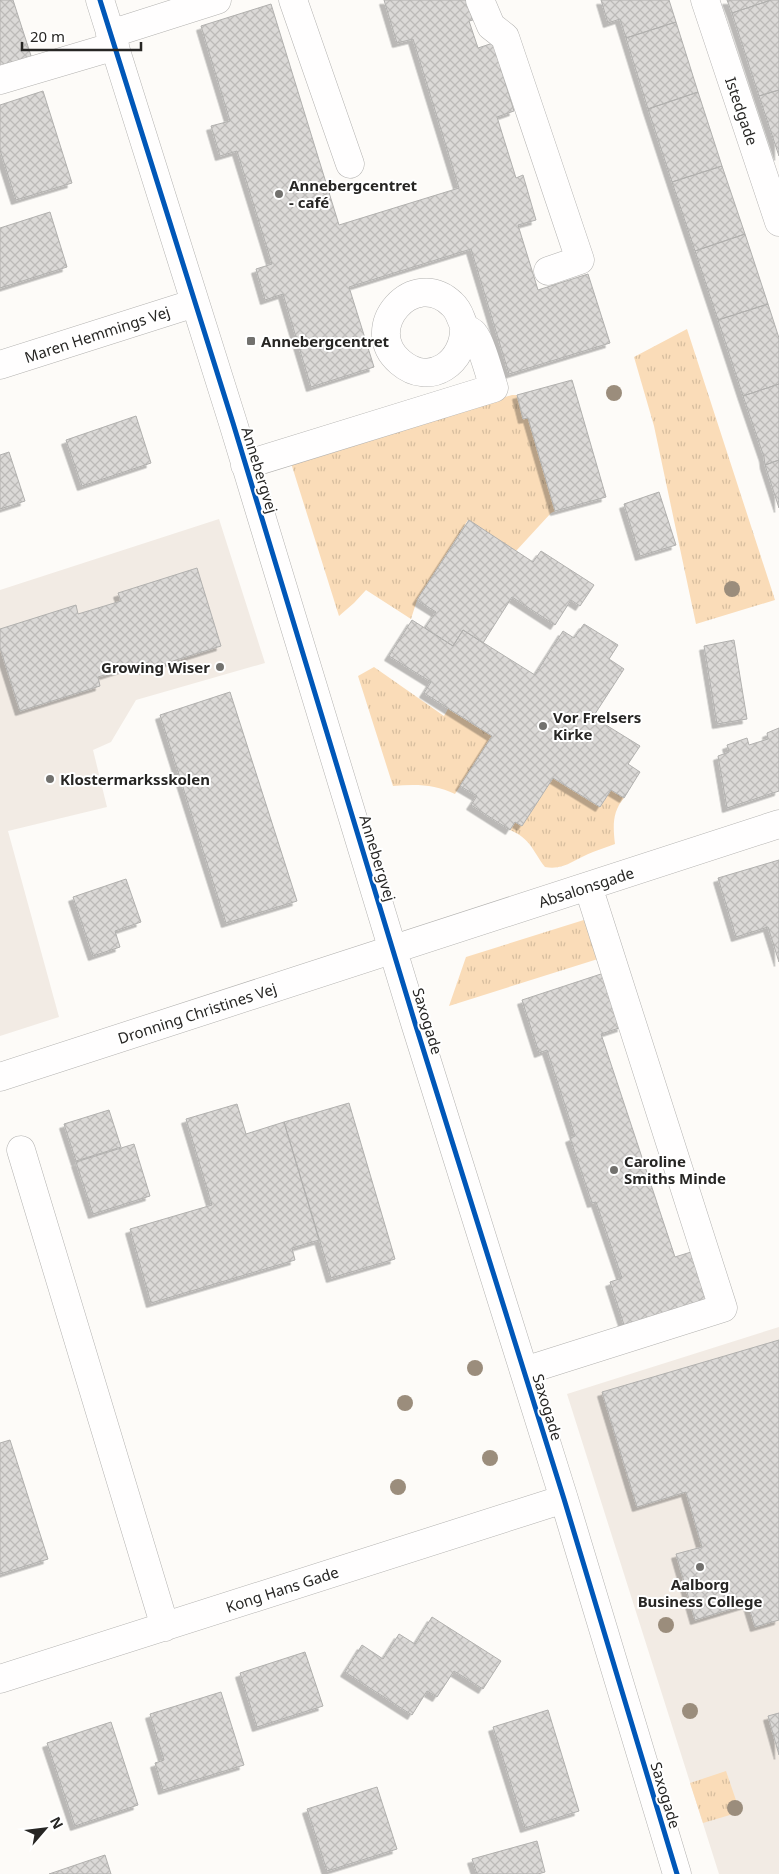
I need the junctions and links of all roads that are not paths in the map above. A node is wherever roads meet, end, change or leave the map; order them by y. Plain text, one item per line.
1 (100, 0) edge
2 (217, 0) edge
3 (293, 0) edge
4 (480, 0) edge
5 (705, 0) edge
6 (112, 40) junction
7 (0, 80) edge
8 (350, 164) dead end
9 (779, 222) edge
10 (548, 271) dead end
11 (195, 302) junction
12 (464, 326) dead end
13 (0, 365) edge
14 (245, 465) junction
15 (779, 824) edge
16 (588, 886) junction
17 (393, 949) junction
18 (0, 1076) edge
19 (21, 1150) dead end
20 (524, 1371) junction
21 (564, 1499) junction
22 (166, 1627) junction
23 (0, 1679) edge
24 (677, 1874) edge

1 - 6 street, Annebergvej
2 - 6 street
3 - 8 street
4 - 10 street
5 - 9 street, Istedgade
6 - 7 street
6 - 11 street, Annebergvej
11 - 13 street, Maren Hemmings Vej
11 - 14 street, Annebergvej
12 - 14 street
14 - 17 street, Annebergvej
15 - 16 street, Absalonsgade
16 - 17 street, Absalonsgade
16 - 20 street
17 - 18 street, Dronning Christines Vej
17 - 20 street, Saxogade
19 - 22 street
20 - 21 street, Saxogade
21 - 22 street, Kong Hans Gade
21 - 24 street, Saxogade
22 - 23 street, Kong Hans Gade

